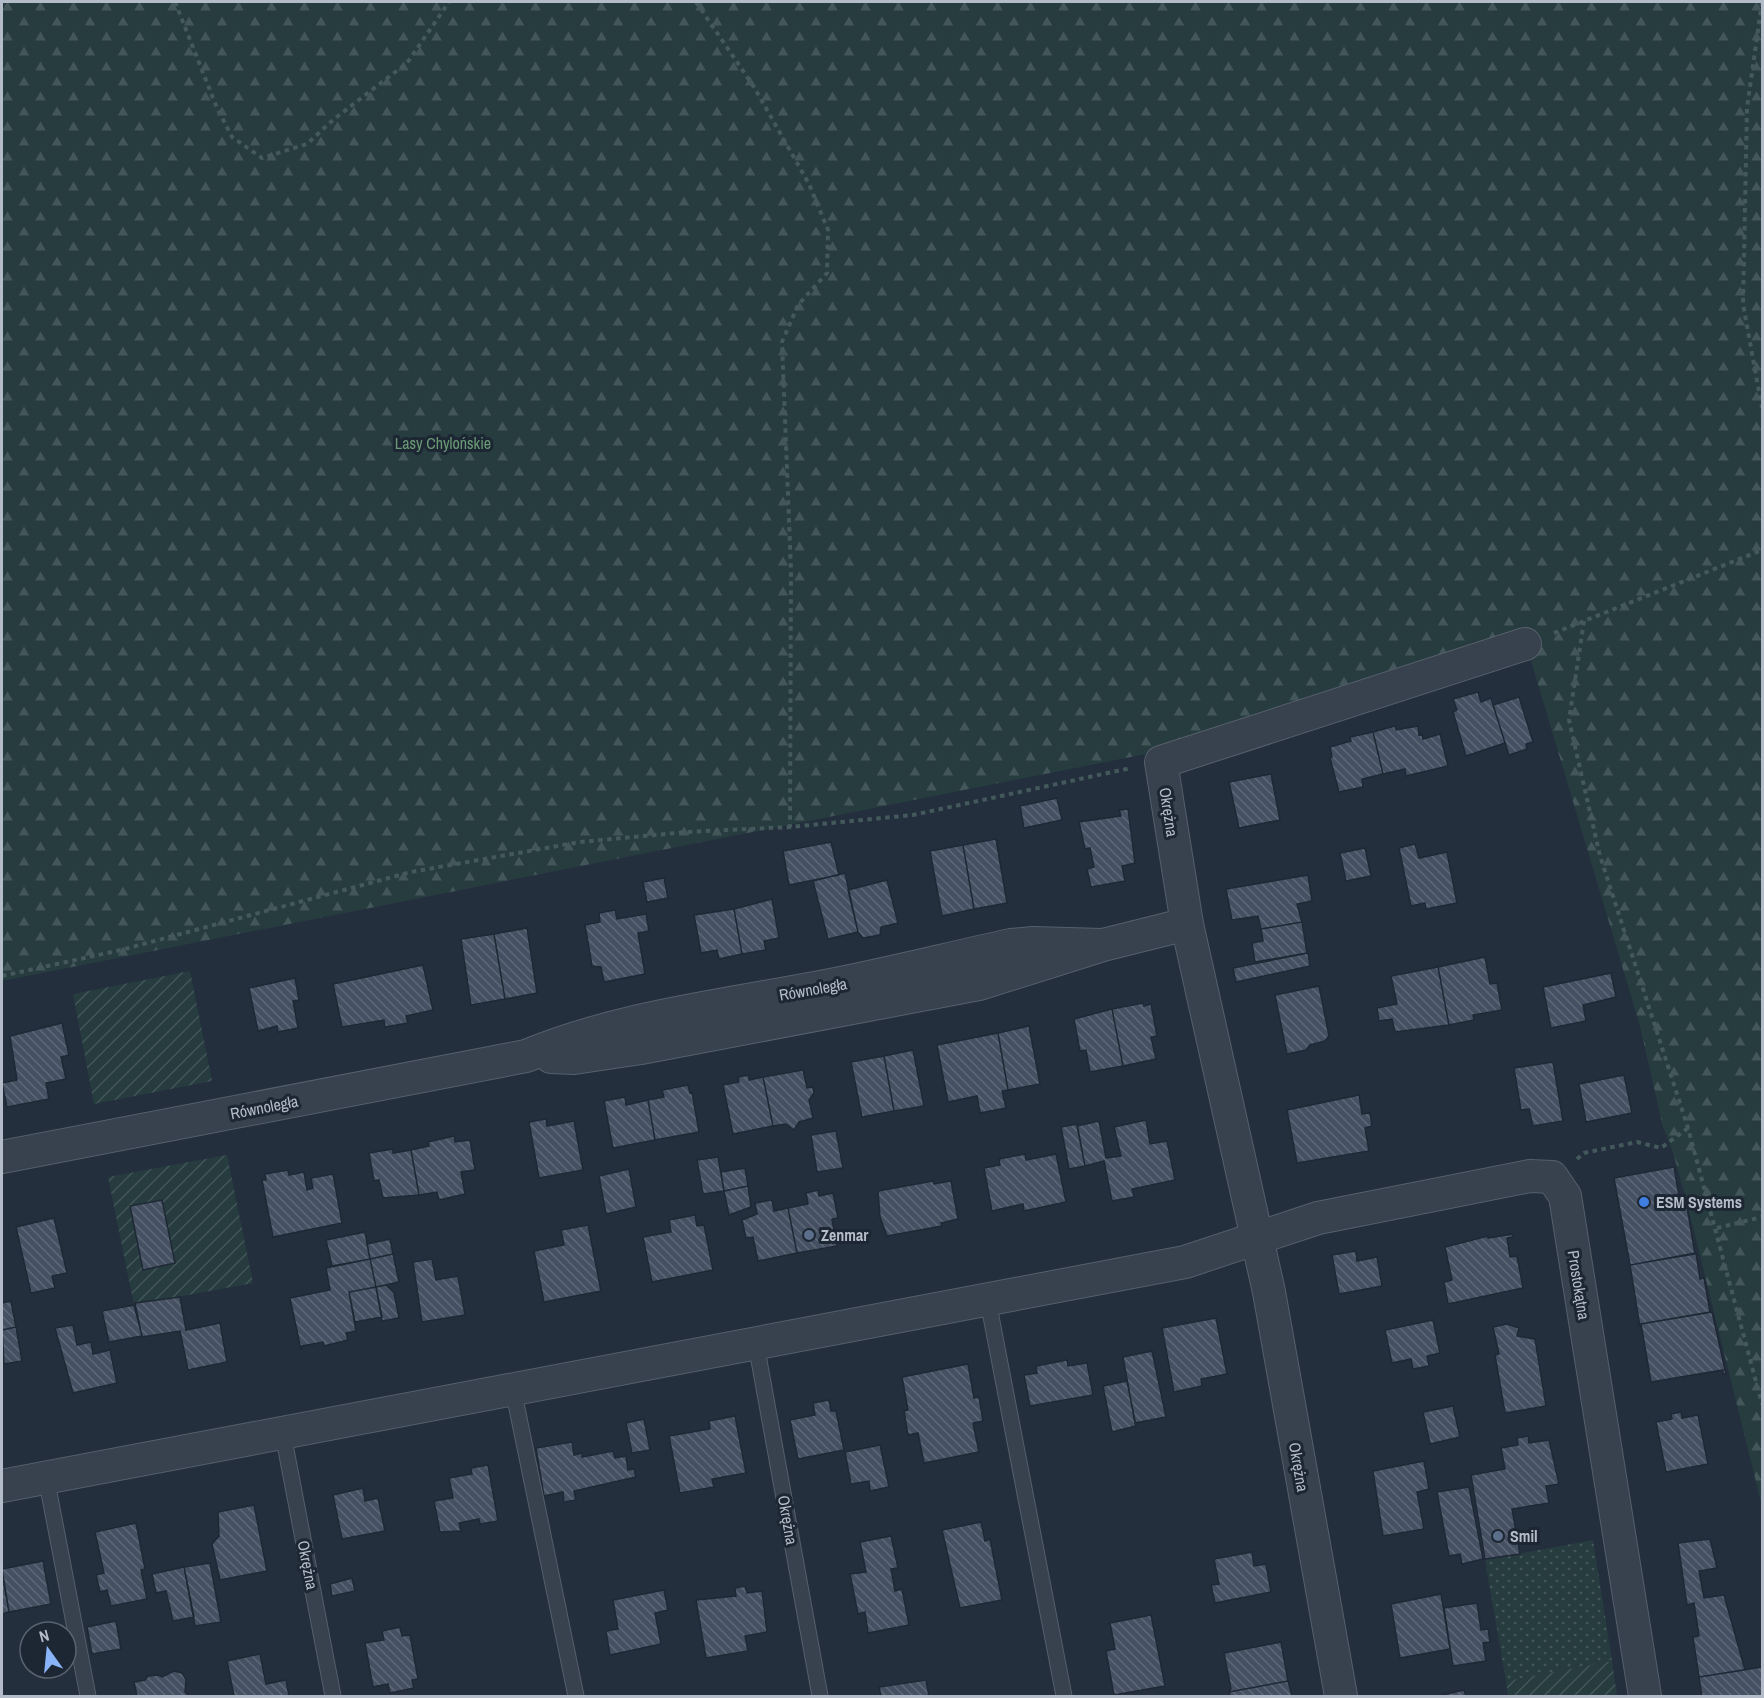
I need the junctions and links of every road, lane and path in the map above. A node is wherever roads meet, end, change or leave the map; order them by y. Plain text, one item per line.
1 (175, 2) edge
2 (449, 2) edge
3 (696, 2) edge
4 (1762, 2) edge
5 (1762, 408) edge
6 (1762, 550) edge
7 (1525, 644) dead end
8 (1161, 762) junction
9 (790, 827) junction
10 (1187, 924) junction
11 (2, 976) edge
12 (1688, 1128) junction
13 (2, 1157) edge
14 (1552, 1177) junction
15 (1762, 1217) edge
16 (1717, 1228) junction
17 (1256, 1238) junction
18 (988, 1301) junction
19 (756, 1344) junction
20 (513, 1389) junction
21 (1762, 1404) edge
22 (283, 1434) junction
23 (46, 1477) junction
24 (2, 1486) edge
25 (88, 1696) edge
26 (333, 1696) edge
27 (576, 1696) edge
28 (820, 1696) edge
29 (1064, 1696) edge
30 (1341, 1696) edge
31 (1645, 1696) edge

1 - 2 path
3 - 9 path
4 - 5 path
6 - 12 path
7 - 8 street
8 - 9 path
8 - 10 street, Okrężna
9 - 11 path
10 - 13 street, Równoległa
10 - 17 street, Okrężna
12 - 14 path
12 - 16 path
14 - 17 street
14 - 31 street, Prostokątna
15 - 16 path
16 - 21 path
17 - 18 street
17 - 30 street, Okrężna
18 - 19 street
18 - 29 lane
19 - 20 street
19 - 28 lane, Okrężna
20 - 22 street
20 - 27 lane
22 - 23 street
22 - 26 lane, Okrężna
23 - 24 street
23 - 25 lane

